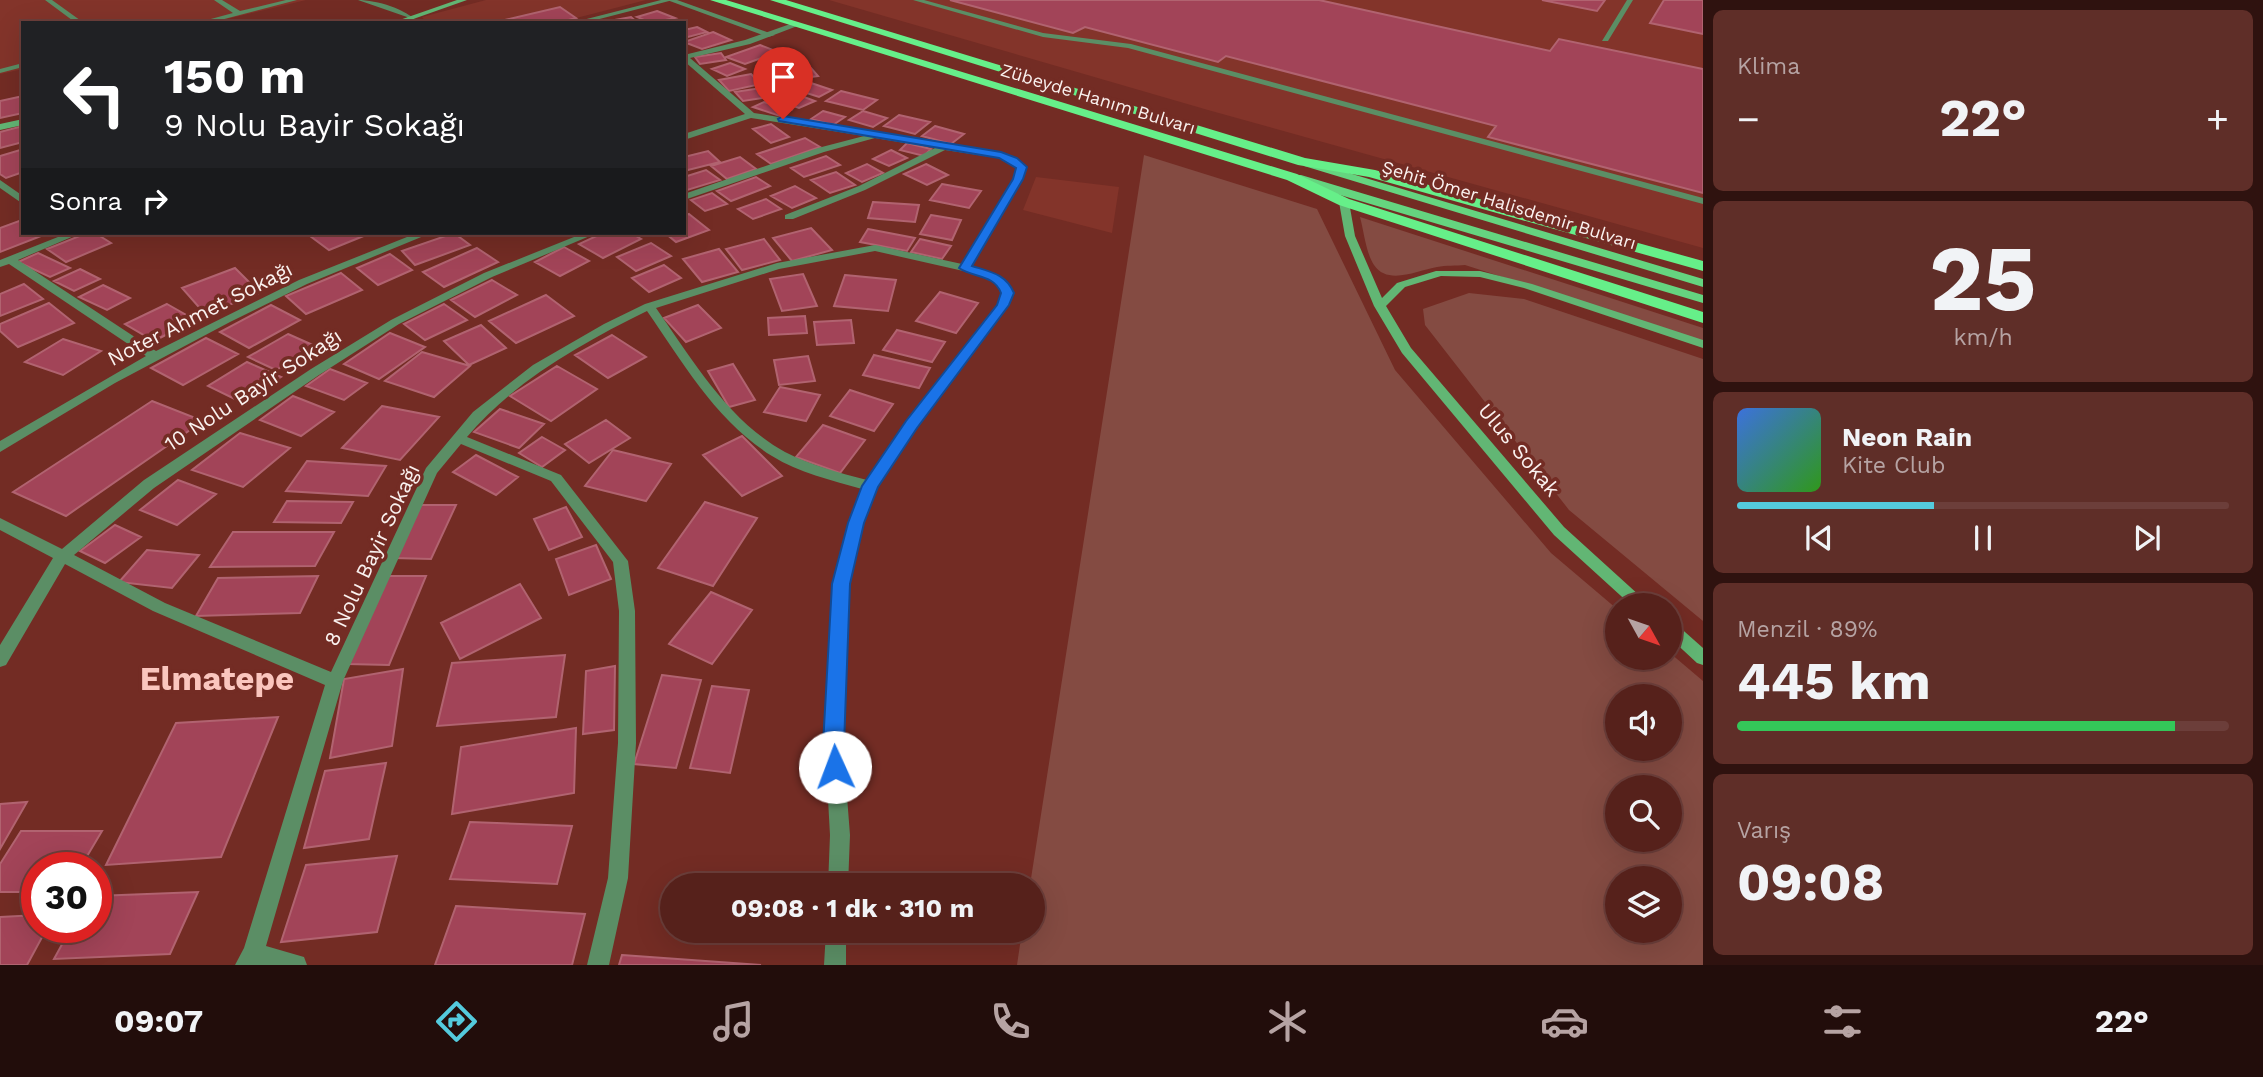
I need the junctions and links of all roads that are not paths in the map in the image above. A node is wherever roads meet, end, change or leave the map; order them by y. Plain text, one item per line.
1 (48, 0) edge
2 (217, 0) edge
3 (294, 0) edge
4 (362, 0) edge
5 (464, 0) edge
6 (670, 0) edge
7 (715, 0) edge
8 (775, 0) edge
9 (916, 0) edge
10 (1630, 0) edge
11 (239, 13) junction
12 (409, 16) junction
13 (78, 21) edge
14 (206, 21) edge
15 (398, 21) edge
16 (414, 21) edge
17 (582, 21) edge
18 (796, 25) junction
19 (771, 35) junction
20 (1605, 38) dead end
21 (686, 56) edge
22 (686, 59) edge
23 (21, 66) edge
24 (0, 71) edge
25 (751, 115) junction
26 (21, 122) edge
27 (0, 127) edge
28 (686, 136) edge
29 (876, 136) junction
30 (945, 146) junction
31 (1303, 162) junction
32 (1292, 177) junction
33 (0, 183) edge
34 (686, 196) edge
35 (21, 199) edge
36 (1703, 201) edge
37 (1344, 202) junction
38 (789, 216) dead end
39 (1477, 223) junction
40 (67, 235) edge
41 (421, 235) edge
42 (587, 235) edge
43 (5, 262) edge
44 (1703, 266) edge
45 (965, 268) junction
46 (1703, 283) edge
47 (1703, 299) edge
48 (649, 306) junction
49 (1380, 306) junction
50 (1703, 318) edge
51 (1703, 344) edge
52 (156, 357) junction
53 (458, 438) junction
54 (0, 447) edge
55 (870, 486) junction
56 (0, 523) edge
57 (62, 557) junction
58 (1628, 593) edge
59 (1682, 640) edge
60 (1703, 659) edge
61 (0, 660) edge
62 (335, 681) junction
63 (839, 873) edge
64 (836, 943) edge
65 (249, 959) edge
66 (296, 965) edge
67 (598, 965) edge
68 (835, 965) edge

1 - 13 street
2 - 11 street
3 - 11 street
4 - 12 street
5 - 12 street
6 - 17 street
6 - 19 street
7 - 18 highway, Zübeyde Hanım Bulvarı
8 - 31 highway, Zübeyde Hanım Bulvarı
9 - 36 street
10 - 20 street
11 - 14 street
12 - 15 street
12 - 16 street
18 - 19 street
18 - 32 highway, Zübeyde Hanım Bulvarı
19 - 21 street
22 - 25 street
23 - 24 street
25 - 28 street
25 - 29 street
26 - 27 street
29 - 30 street
29 - 34 street
30 - 38 street
30 - 45 street
31 - 39 main road, Şehit Ömer Halisdemir Bulvarı
31 - 44 highway, Zübeyde Hanım Bulvarı
32 - 37 highway
32 - 39 main road, Zübeyde Hanım Bulvarı
33 - 35 street
37 - 49 street, Ulus Sokak
37 - 50 highway
39 - 46 main road, Şehit Ömer Halisdemir Bulvarı
39 - 47 main road, Şehit Ömer Halisdemir Bulvarı
40 - 43 street
41 - 52 street, Noter Ahmet Sokağı
42 - 57 street, 10 Nolu Bayir Sokağı
43 - 52 street
45 - 48 street, 8 Nolu Bayir Sokağı
45 - 55 street, 8 Nolu Bayir Sokağı
48 - 53 street, 8 Nolu Bayir Sokağı
48 - 55 street
49 - 51 street
49 - 58 street, Ulus Sokak
52 - 54 street, Noter Ahmet Sokağı
53 - 62 street, 8 Nolu Bayir Sokağı
53 - 67 street
55 - 63 street
56 - 57 street
57 - 61 street, 10 Nolu Bayir Sokağı
57 - 62 street
59 - 60 street
62 - 65 street, 8 Nolu Bayir Sokağı
64 - 68 street
65 - 66 street

